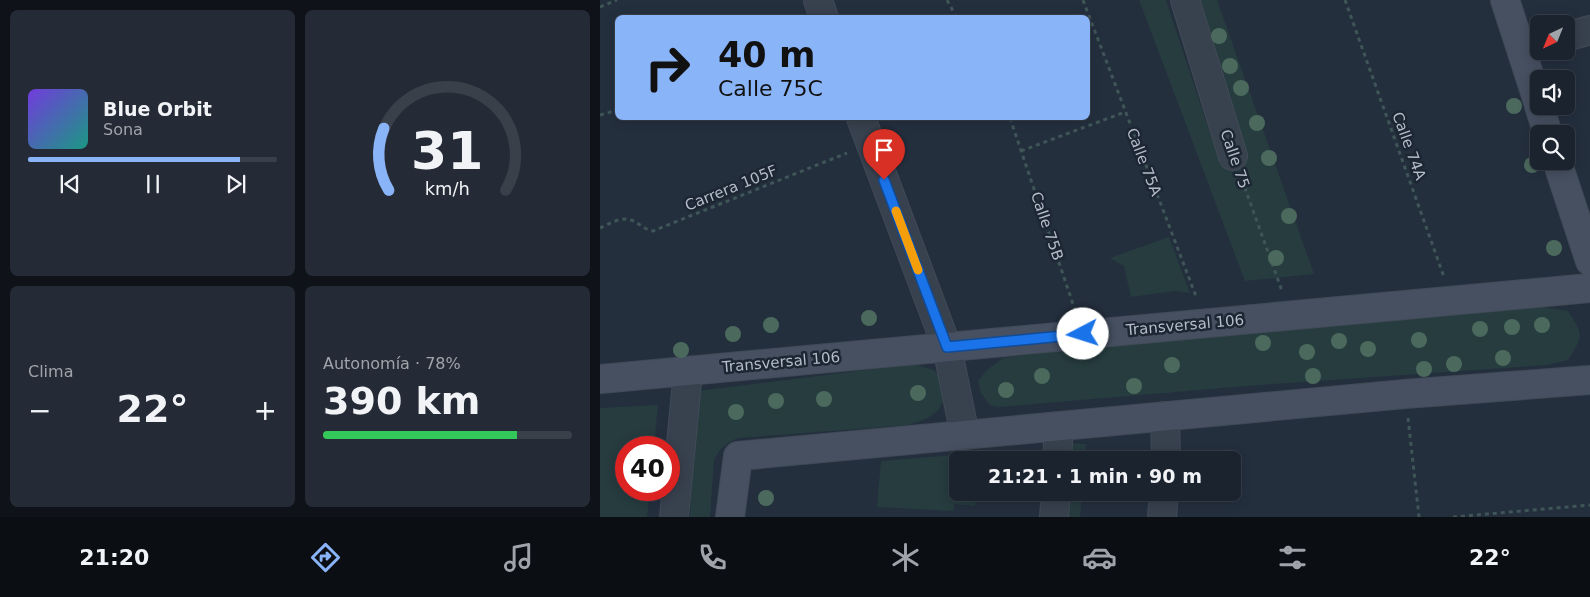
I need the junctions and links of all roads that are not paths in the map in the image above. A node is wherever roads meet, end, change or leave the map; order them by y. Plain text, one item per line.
1 (818, 0) edge
2 (1185, 0) edge
3 (1505, 0) edge
4 (823, 15) edge
5 (1590, 30) edge
6 (1575, 34) edge
7 (1530, 49) edge
8 (862, 120) edge
9 (1233, 156) road end
10 (1560, 170) edge
11 (1590, 261) edge
12 (1590, 288) edge
13 (947, 347) junction
14 (688, 371) junction
15 (600, 379) edge
16 (1590, 380) edge
17 (1165, 416) junction
18 (1059, 426) junction
19 (965, 435) junction
20 (1058, 451) edge
21 (1166, 451) edge
22 (1055, 501) edge
23 (1163, 501) edge
24 (674, 517) edge
25 (730, 517) edge
26 (1054, 517) edge
27 (1162, 517) edge

1 - 4 street
2 - 9 street, Calle 75
3 - 7 street
5 - 6 street
8 - 13 street
10 - 11 street
12 - 13 street, Transversal 106
13 - 14 street, Transversal 106
13 - 19 street
14 - 15 street, Transversal 106
14 - 24 street
16 - 17 street
17 - 18 street
17 - 21 street
18 - 19 street
18 - 20 street
19 - 25 street
22 - 26 street
23 - 27 street

